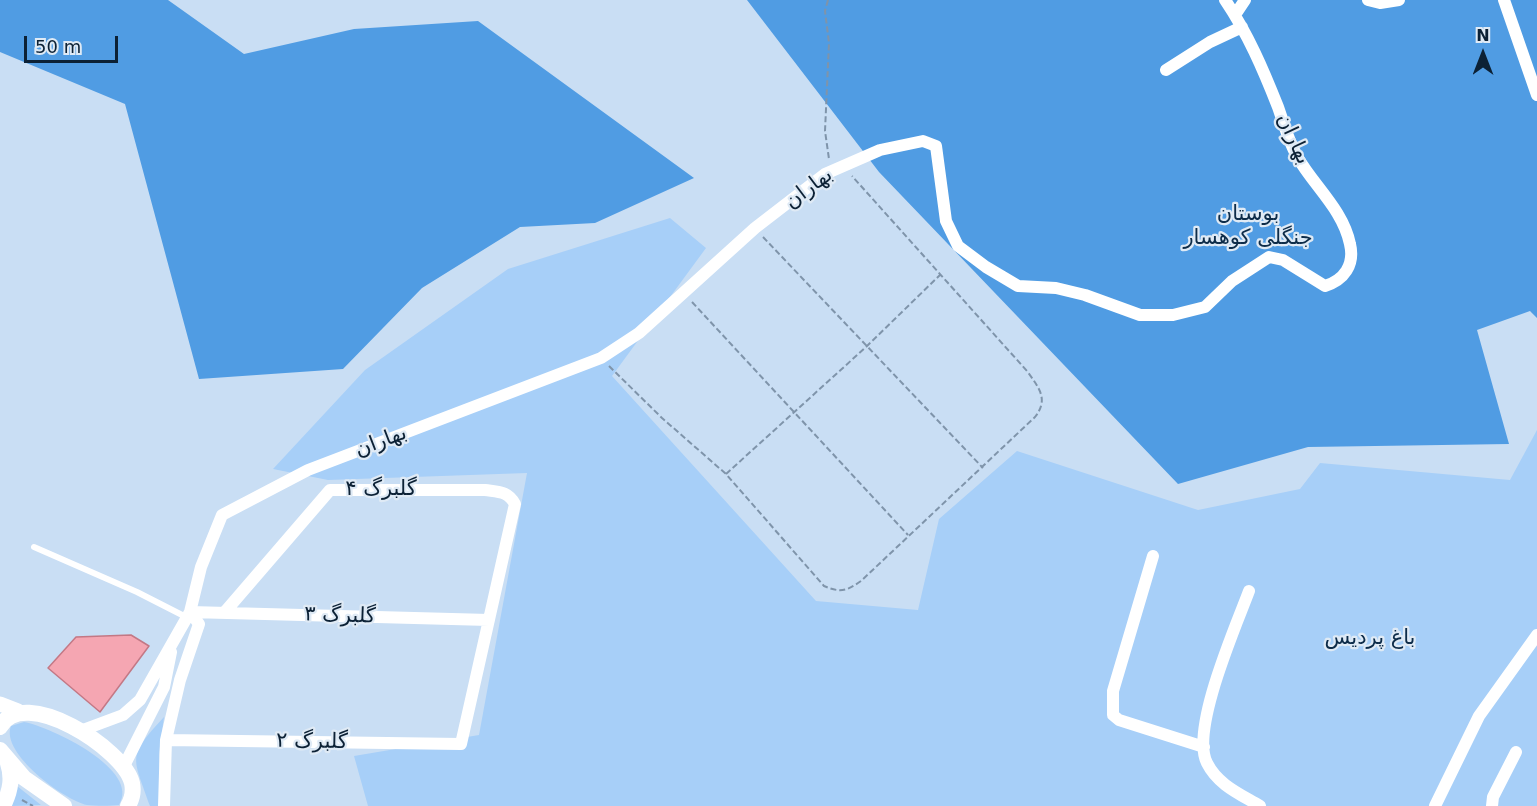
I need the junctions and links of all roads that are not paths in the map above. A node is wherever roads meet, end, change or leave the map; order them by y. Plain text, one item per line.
1 (1225, 0) edge
2 (1245, 0) edge
3 (1368, 0) edge
4 (1400, 0) edge
5 (1504, 0) edge
6 (1235, 15) junction
7 (1242, 27) junction
8 (1166, 70) dead end
9 (1537, 95) edge
10 (34, 547) dead end
11 (1153, 556) dead end
12 (1249, 591) dead end
13 (190, 612) junction
14 (224, 613) junction
15 (489, 620) junction
16 (199, 624) junction
17 (1537, 635) edge
18 (173, 639) junction
19 (0, 704) edge
20 (18, 711) junction
21 (0, 727) edge
22 (80, 731) junction
23 (166, 740) junction
24 (1204, 747) junction
25 (1516, 752) dead end
26 (3, 755) edge
27 (123, 768) junction
28 (9, 800) edge
29 (133, 803) edge
30 (64, 806) edge
31 (164, 806) edge
32 (1260, 806) edge
33 (1435, 806) edge
34 (1492, 806) edge

1 - 6 street, بهاران
2 - 6 street
3 - 4 street
5 - 9 street
6 - 7 street, بهاران
7 - 8 street
7 - 13 street, بهاران
10 - 16 lane
11 - 24 street
12 - 24 street
13 - 14 street, گلبرگ ۳
13 - 16 street
13 - 18 street, بهاران
14 - 15 street, گلبرگ ۳
14 - 15 street, گلبرگ ۴
15 - 23 street, گلبرگ ۲
16 - 23 street
17 - 33 street
18 - 22 street, بهاران
18 - 27 street
19 - 20 street
20 - 21 main road
20 - 22 main road
22 - 27 main road
23 - 31 street
24 - 32 street
25 - 34 street
26 - 28 main road
26 - 30 main road
27 - 29 main road

